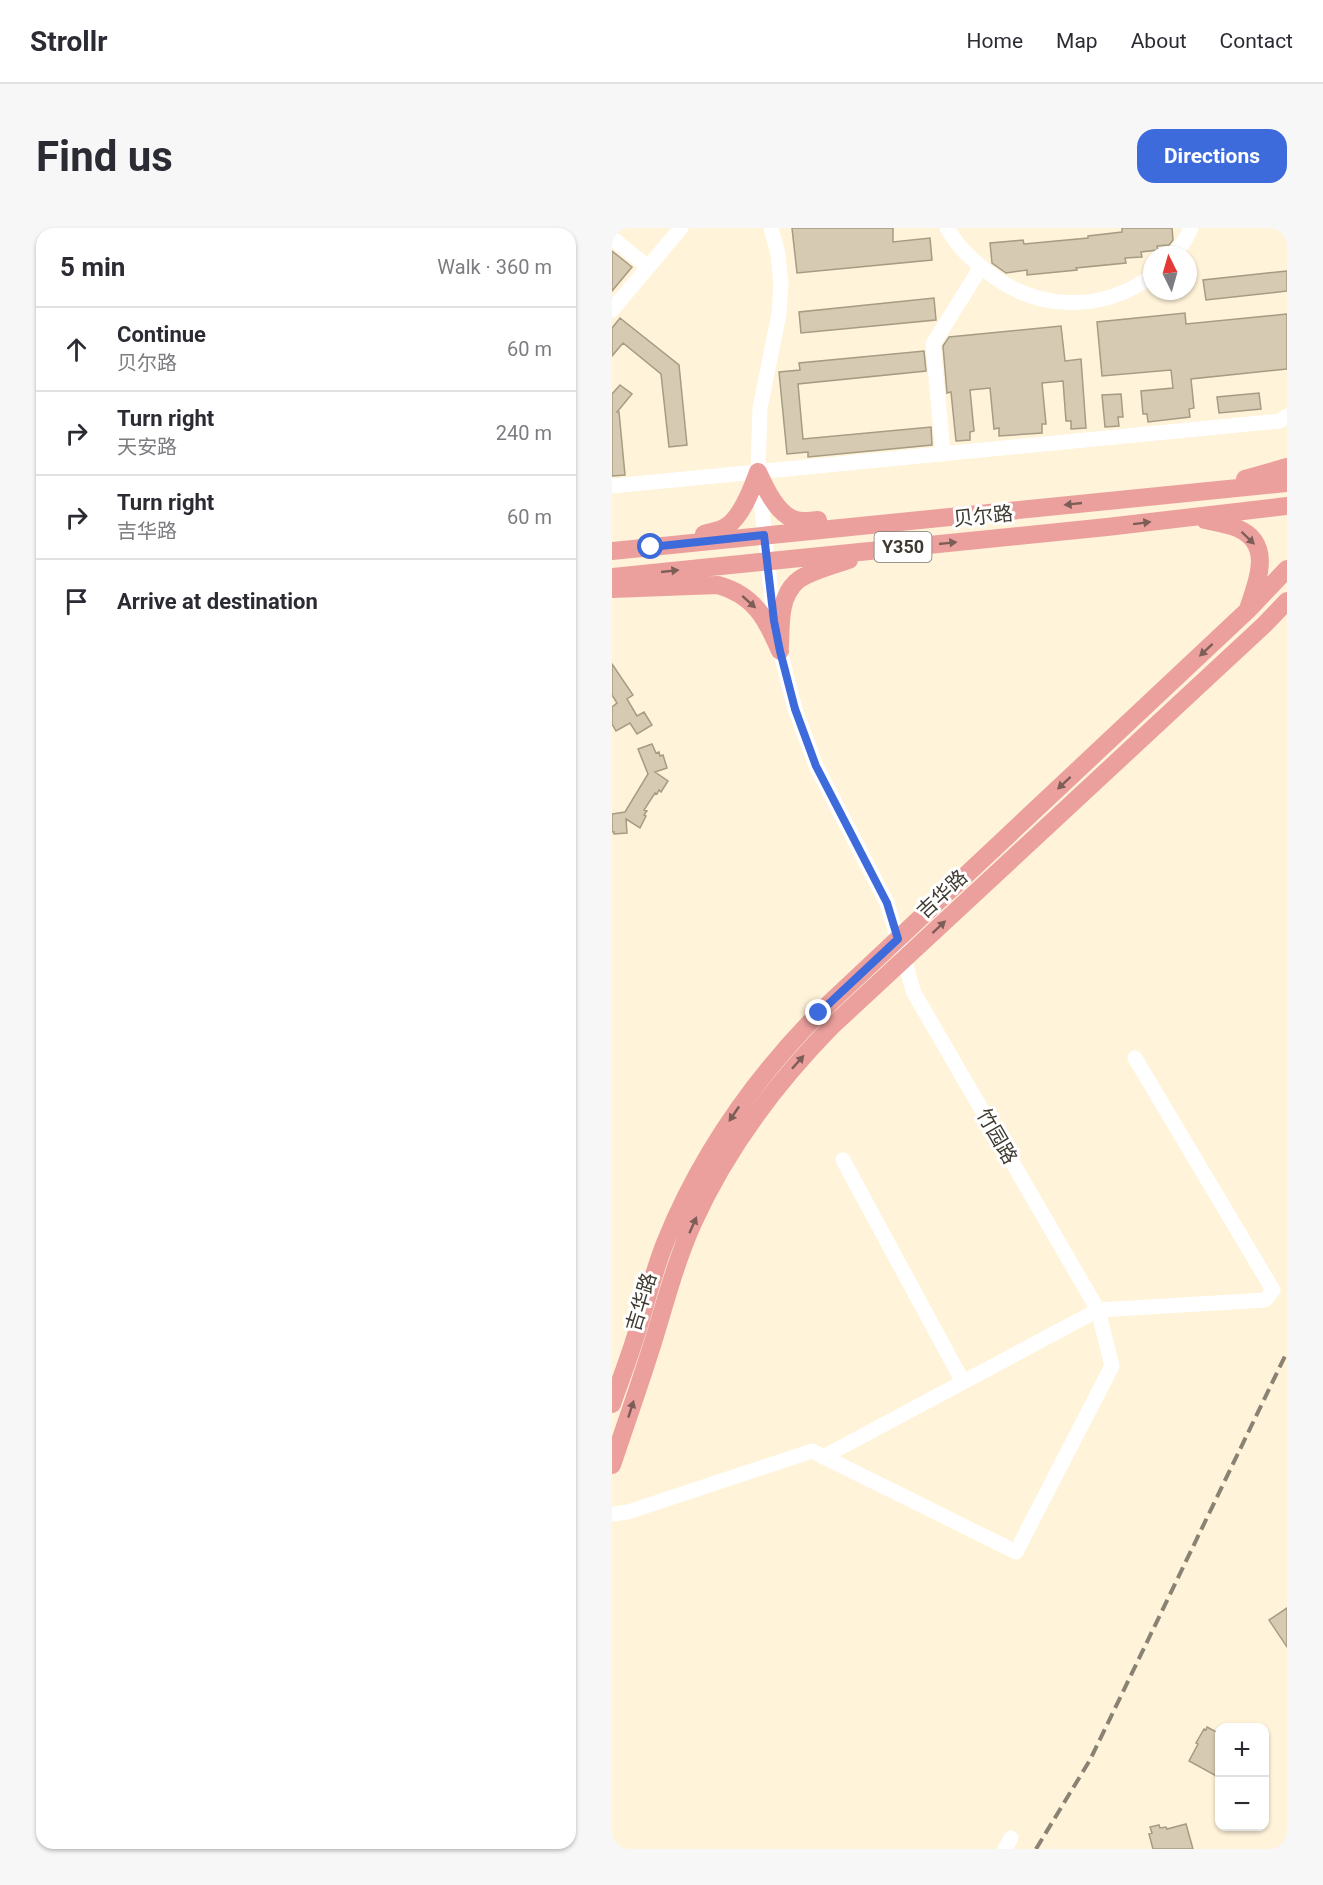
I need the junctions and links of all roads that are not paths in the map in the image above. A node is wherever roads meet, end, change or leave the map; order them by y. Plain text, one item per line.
1 (681, 228) edge
2 (771, 228) edge
3 (947, 228) edge
4 (1191, 228) edge
5 (612, 238) edge
6 (1181, 246) edge
7 (648, 267) junction
8 (981, 267) junction
9 (1143, 281) edge
10 (612, 310) edge
11 (1287, 416) edge
12 (944, 453) junction
13 (1287, 467) edge
14 (758, 472) junction
15 (1287, 483) edge
16 (612, 486) edge
17 (1194, 492) junction
18 (1287, 506) edge
19 (966, 514) junction
20 (1195, 517) junction
21 (764, 535) junction
22 (651, 547) junction
23 (884, 549) junction
24 (612, 550) edge
25 (767, 561) junction
26 (1287, 569) edge
27 (612, 577) edge
28 (612, 589) edge
29 (1287, 601) edge
30 (1248, 610) junction
31 (780, 651) junction
32 (898, 939) junction
33 (904, 959) junction
34 (1135, 1058) dead end
35 (843, 1160) dead end
36 (1098, 1310) junction
37 (963, 1382) junction
38 (612, 1404) edge
39 (823, 1457) junction
40 (612, 1465) edge
41 (612, 1514) edge

1 - 7 street
2 - 14 street, 竹园路
3 - 8 street
4 - 6 street
5 - 7 street
7 - 10 street
8 - 9 street
8 - 12 street
11 - 12 street
12 - 14 street
13 - 17 main road
14 - 16 street
14 - 19 main road
14 - 21 street, 竹园路
14 - 22 main road
15 - 17 main road, 贝尔路 / Y350
17 -> 19 main road, 贝尔路 / Y350
18 - 20 main road, 贝尔路 / Y350
19 - 21 main road, 贝尔路 / Y350
23 -> 20 main road, 贝尔路 / Y350
20 -> 30 main road
21 - 22 main road, 贝尔路 / Y350
21 - 25 street, 竹园路
22 - 24 main road, 贝尔路 / Y350
23 - 25 main road, 贝尔路 / Y350
23 - 31 main road
27 -> 25 main road, 贝尔路 / Y350
25 - 31 street, 竹园路
26 - 30 main road, 吉华路
28 -> 31 main road
33 -> 29 main road, 吉华路
30 -> 32 main road, 吉华路
31 - 32 street, 竹园路
32 - 33 street, 竹园路
32 -> 38 main road, 吉华路
33 - 36 street, 竹园路
40 -> 33 main road, 吉华路
34 - 36 street
35 - 37 street
36 - 37 street
36 - 39 street, 竹园路
37 - 39 street
39 - 41 street

